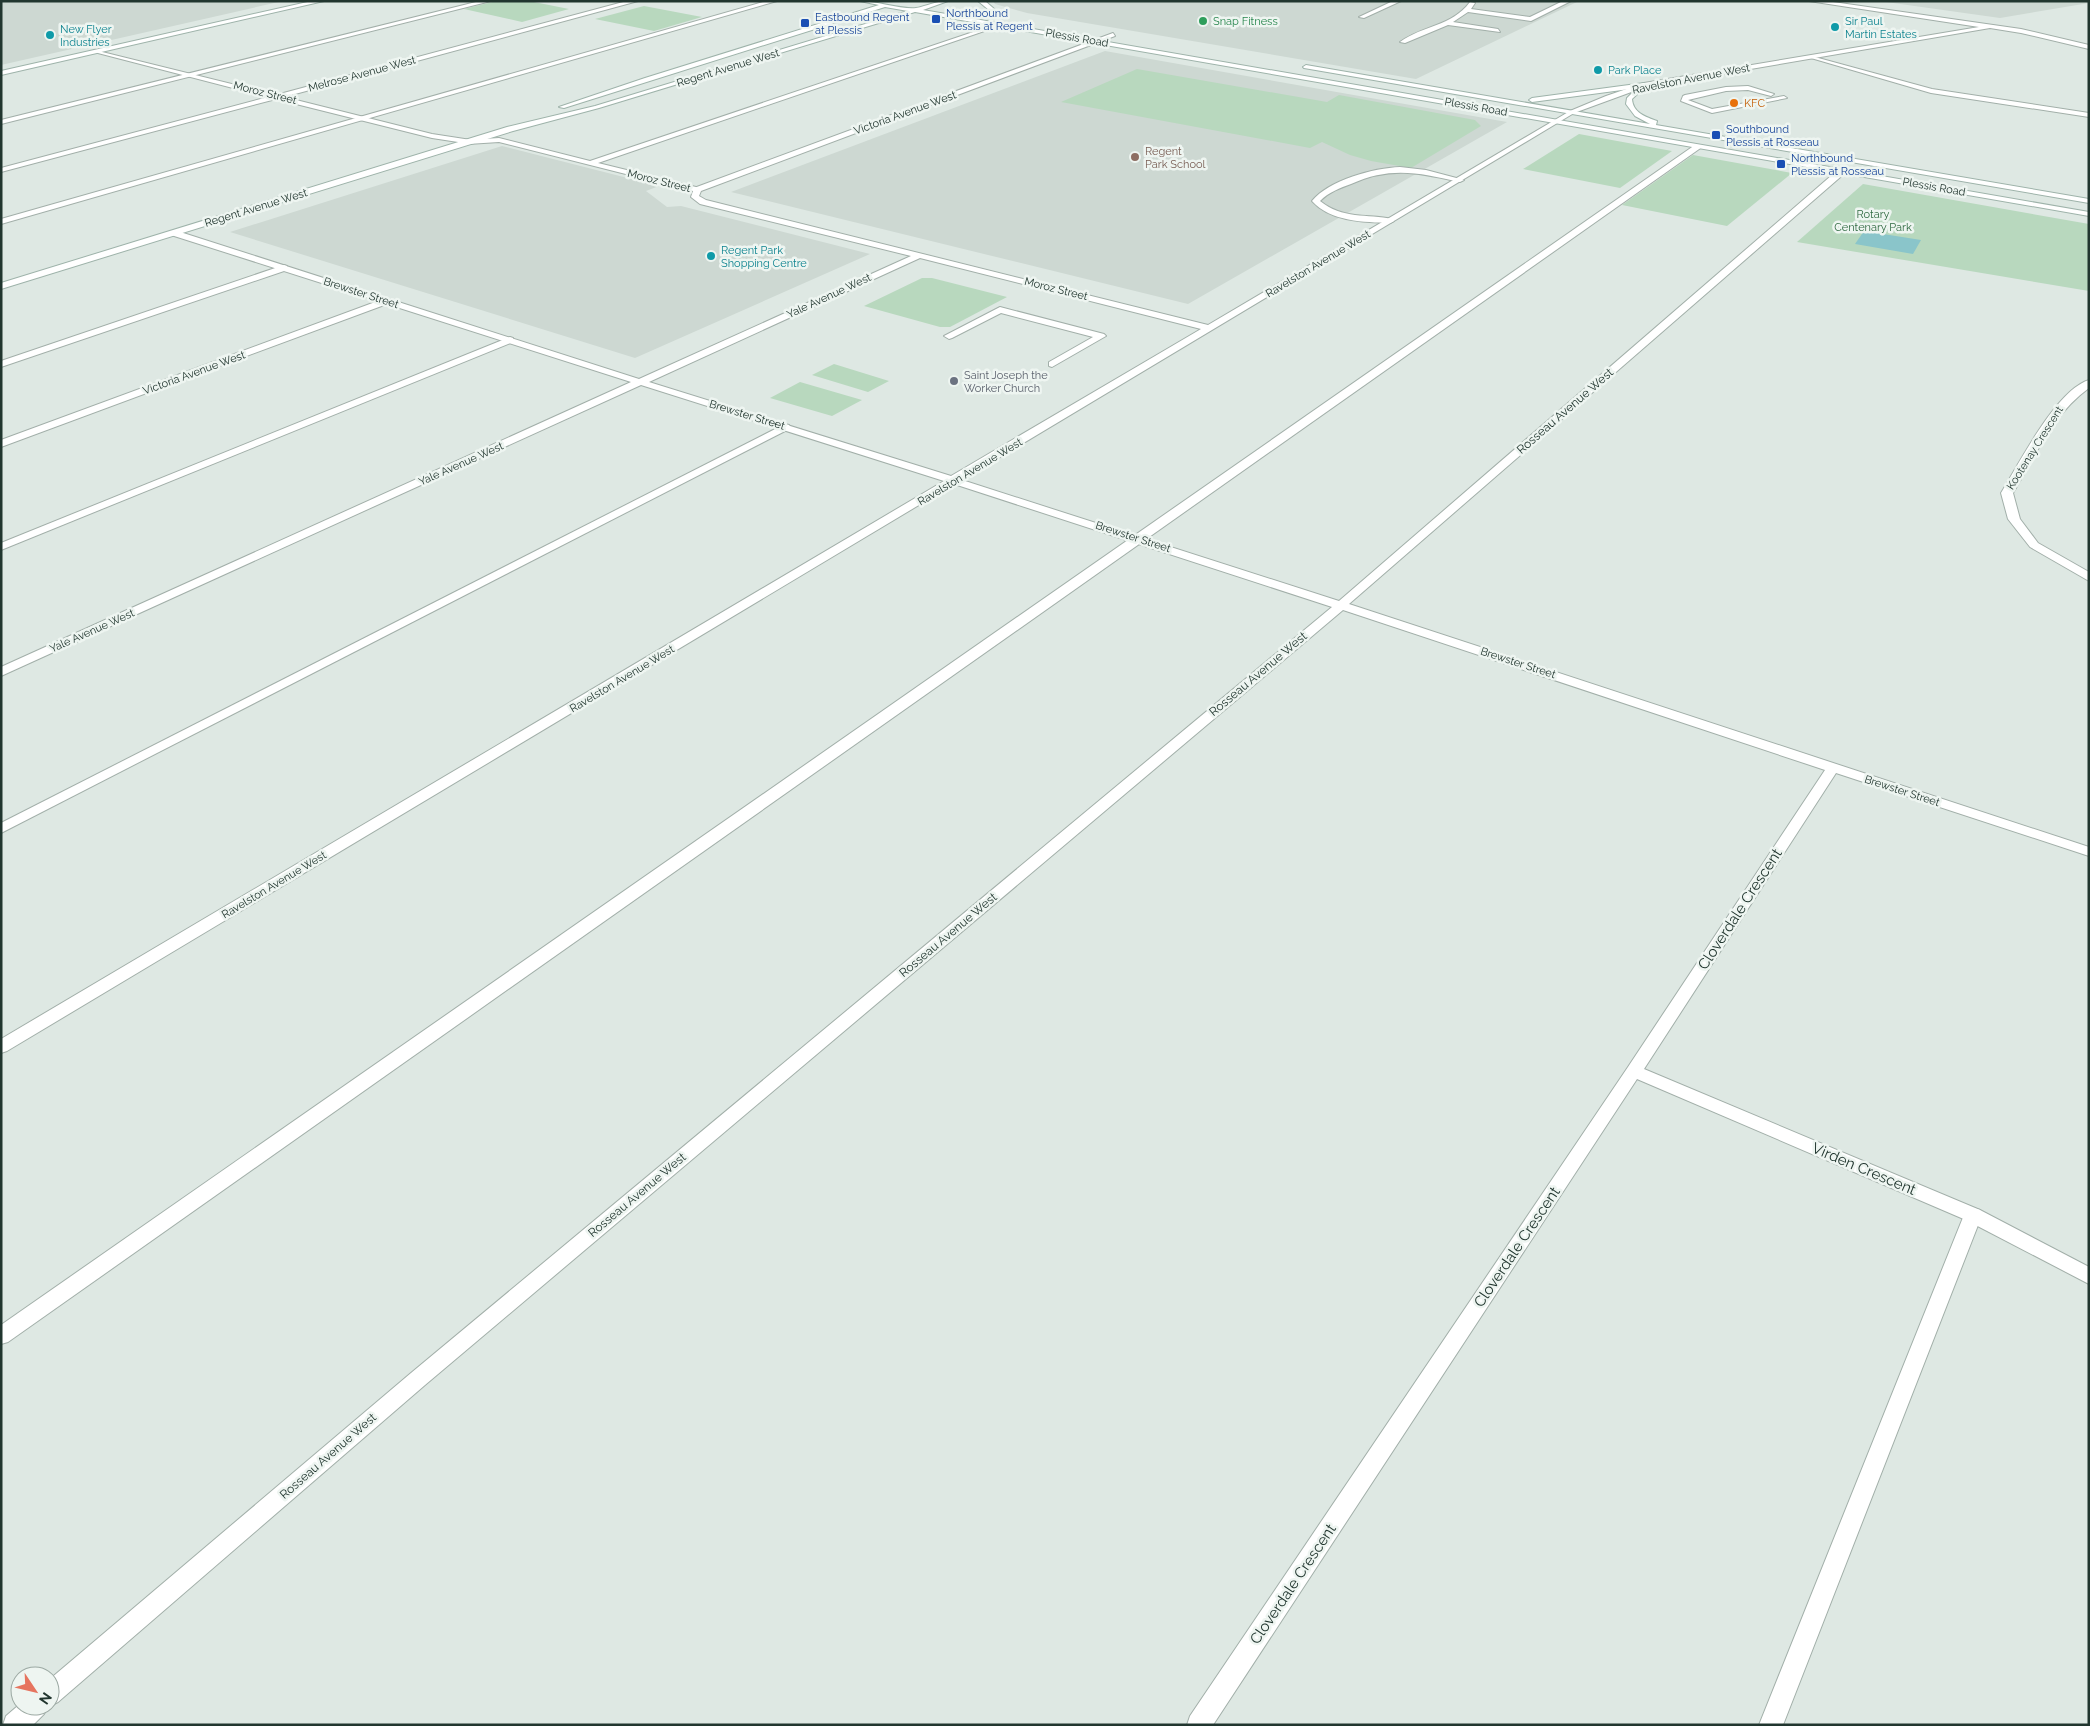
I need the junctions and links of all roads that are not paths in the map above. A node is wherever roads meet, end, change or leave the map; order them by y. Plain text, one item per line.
1 (292, 1) edge
2 (321, 1) edge
3 (488, 1) edge
4 (635, 1) edge
5 (774, 1) edge
6 (863, 1) edge
7 (898, 1) edge
8 (920, 1) edge
9 (982, 1) edge
10 (1398, 1) edge
11 (1466, 1) edge
12 (1473, 1) edge
13 (1568, 1) edge
14 (1812, 1) edge
15 (936, 4) junction
16 (946, 4) edge
17 (886, 5) junction
18 (914, 10) junction
19 (1468, 10) junction
20 (988, 13) dead end
21 (997, 14) junction
22 (1005, 16) dead end
23 (1362, 16) dead end
24 (1445, 23) junction
25 (999, 24) junction
26 (1988, 28) junction
27 (1498, 31) dead end
28 (1094, 32) dead end
29 (1113, 35) junction
30 (1122, 36) dead end
31 (152, 38) junction
32 (2020, 39) dead end
33 (1097, 42) junction
34 (1402, 42) dead end
35 (2089, 47) edge
36 (96, 51) junction
37 (1813, 57) junction
38 (1297, 66) dead end
39 (1, 73) edge
40 (190, 75) junction
41 (1644, 85) junction
42 (1771, 94) dead end
43 (278, 96) junction
44 (1490, 98) junction
45 (1784, 98) dead end
46 (1572, 112) junction
47 (2089, 115) edge
48 (364, 118) junction
49 (1558, 121) junction
50 (1, 122) edge
51 (510, 129) junction
52 (1680, 132) junction
53 (468, 142) junction
54 (1698, 147) junction
55 (590, 163) junction
56 (1, 170) edge
57 (1842, 171) junction
58 (1460, 180) junction
59 (697, 190) junction
60 (2089, 200) edge
61 (2089, 214) edge
62 (1, 222) edge
63 (1390, 222) junction
64 (174, 233) junction
65 (920, 255) junction
66 (284, 268) junction
67 (1, 286) edge
68 (386, 302) junction
69 (1210, 328) junction
70 (949, 336) dead end
71 (510, 340) junction
72 (1, 364) edge
73 (1052, 364) dead end
74 (640, 382) junction
75 (2089, 383) edge
76 (785, 427) junction
77 (1, 444) edge
78 (955, 481) junction
79 (1139, 539) junction
80 (1, 547) edge
81 (2089, 577) edge
82 (1341, 604) junction
83 (1, 672) edge
84 (1833, 768) junction
85 (1, 829) edge
86 (2089, 852) edge
87 (1, 1047) edge
88 (1634, 1071) junction
89 (1973, 1215) junction
90 (2089, 1276) edge
91 (1, 1336) edge
92 (60, 1685) edge
93 (25, 1716) edge
94 (15, 1725) edge
95 (1199, 1725) edge
96 (1770, 1725) edge

1 - 31 street
2 - 31 street
3 - 40 street
4 - 43 street, Melrose Avenue West
5 - 48 street
6 - 17 street, Plessis Road
7 - 17 street, Regent Avenue West
8 - 15 street
9 - 21 street
10 - 23 street
11 - 12 street
12 - 19 street
13 - 19 street
14 - 26 street
15 - 16 street
15 - 18 street, Regent Avenue West
17 - 18 street, Plessis Road
17 - 51 street, Regent Avenue West
18 - 25 street, Plessis Road
18 - 51 street, Regent Avenue West
19 - 24 street
20 - 21 street
21 - 22 street
24 - 27 street
24 - 34 street
25 - 33 street, Plessis Road
25 - 55 street
26 - 32 street
26 - 35 street
26 - 37 street, Ravelston Avenue West
28 - 29 street, Plessis Road
29 - 30 street, Plessis Road
29 - 33 street, Victoria Avenue West
31 - 36 street
33 - 49 street, Plessis Road
33 - 59 street, Victoria Avenue West
36 - 39 street
36 - 40 street, Moroz Street
37 - 41 street, Ravelston Avenue West
37 - 47 street
38 - 44 street, Plessis Road
40 - 43 street, Moroz Street
40 - 50 street
41 - 44 street
41 - 46 street, Ravelston Avenue West
41 - 52 street
42 - 45 street
43 - 48 street, Moroz Street
43 - 56 street, Melrose Avenue West
44 - 46 street, Plessis Road
46 - 49 street, Ravelston Avenue West
46 - 52 street, Plessis Road
48 - 53 street, Moroz Street
48 - 62 street
49 - 54 street, Plessis Road
49 - 58 street, Ravelston Avenue West
51 - 53 street, Regent Avenue West
52 - 60 street, Plessis Road
53 - 55 street, Moroz Street
53 - 64 street, Regent Avenue West
54 - 57 street, Plessis Road
54 - 79 street
55 - 59 street, Moroz Street
57 - 61 street, Plessis Road
57 - 82 street, Rosseau Avenue West
58 - 63 street, Ravelston Avenue West
58 - 63 street
59 - 65 street, Moroz Street
63 - 69 street, Ravelston Avenue West
64 - 66 street, Brewster Street
64 - 67 street, Regent Avenue West
65 - 69 street, Moroz Street
65 - 74 street, Yale Avenue West
66 - 68 street, Brewster Street
66 - 72 street
68 - 71 street, Brewster Street
68 - 77 street, Victoria Avenue West
69 - 78 street, Ravelston Avenue West
70 - 73 street
71 - 74 street, Brewster Street
71 - 80 street
74 - 76 street, Brewster Street
74 - 83 street, Yale Avenue West
75 - 81 street, Kootenay Crescent
76 - 78 street, Brewster Street
76 - 85 street
78 - 79 street, Brewster Street
78 - 87 street, Ravelston Avenue West
79 - 82 street, Brewster Street
79 - 91 street
82 - 84 street, Brewster Street
82 - 92 street, Rosseau Avenue West
84 - 86 street, Brewster Street
84 - 88 street, Cloverdale Crescent
88 - 89 street, Virden Crescent
88 - 95 street, Cloverdale Crescent
89 - 90 street, Virden Crescent
89 - 96 street
93 - 94 street

